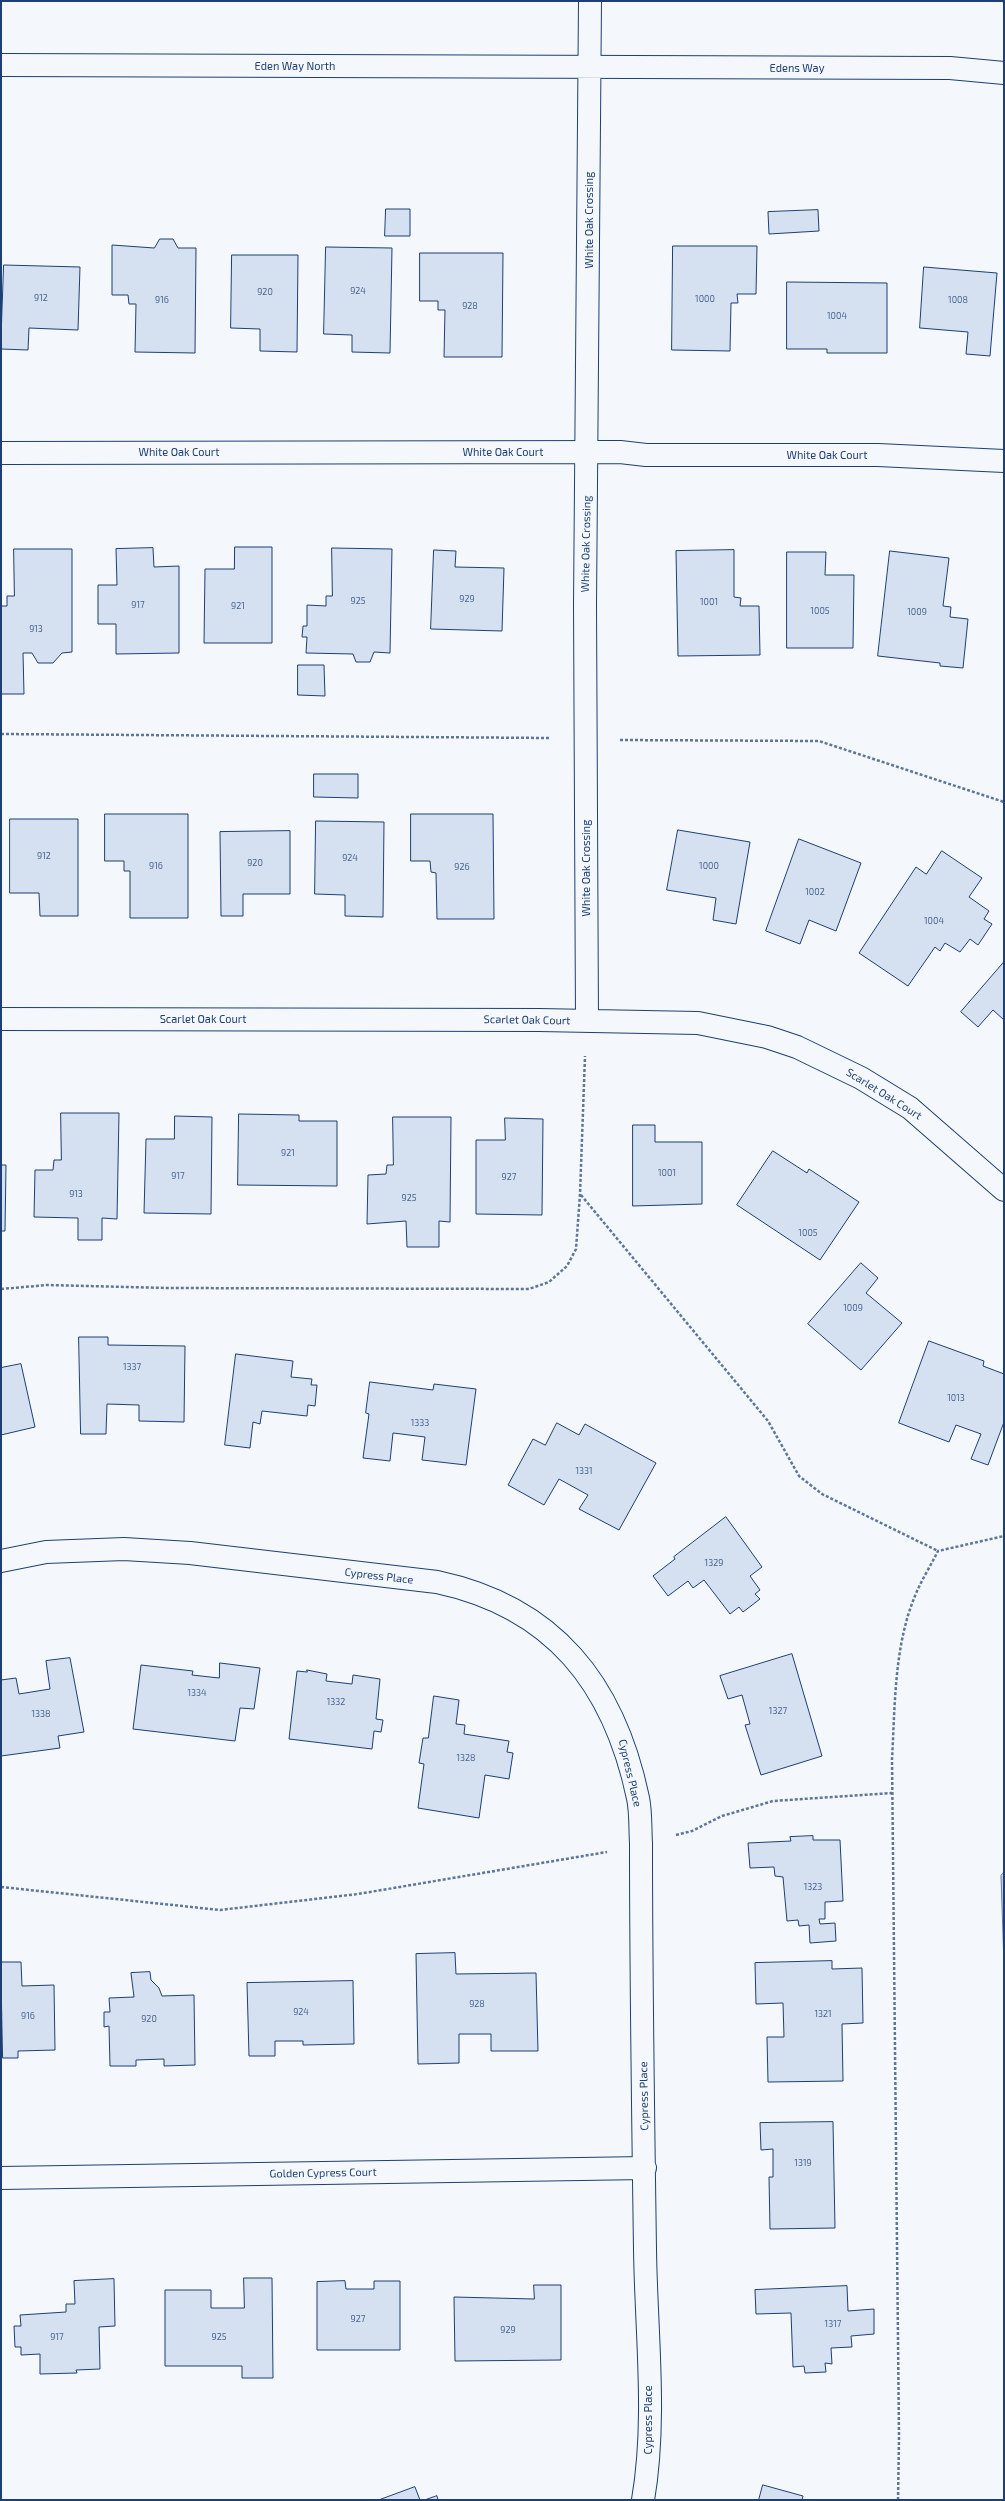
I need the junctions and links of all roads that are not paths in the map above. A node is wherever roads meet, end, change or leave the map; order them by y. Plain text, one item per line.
1 (590, 1) edge
2 (1, 65) edge
3 (590, 68) junction
4 (1004, 73) edge
5 (1, 452) edge
6 (587, 452) junction
7 (1004, 461) edge
8 (1, 1019) edge
9 (587, 1021) junction
10 (1004, 1190) edge
11 (1, 1561) edge
12 (645, 2168) junction
13 (1, 2178) edge
14 (643, 2500) edge

1 - 3 street, White Oak Crossing
2 - 3 street, Eden Way North
3 - 4 street, Edens Way
3 - 6 street, White Oak Crossing
5 - 6 street, White Oak Court
6 - 7 street, White Oak Court
6 - 9 street, White Oak Crossing
8 - 9 street, Scarlet Oak Court
9 - 10 street, Scarlet Oak Court
11 - 12 street, Cypress Place
12 - 13 street, Golden Cypress Court
12 - 14 street, Cypress Place

